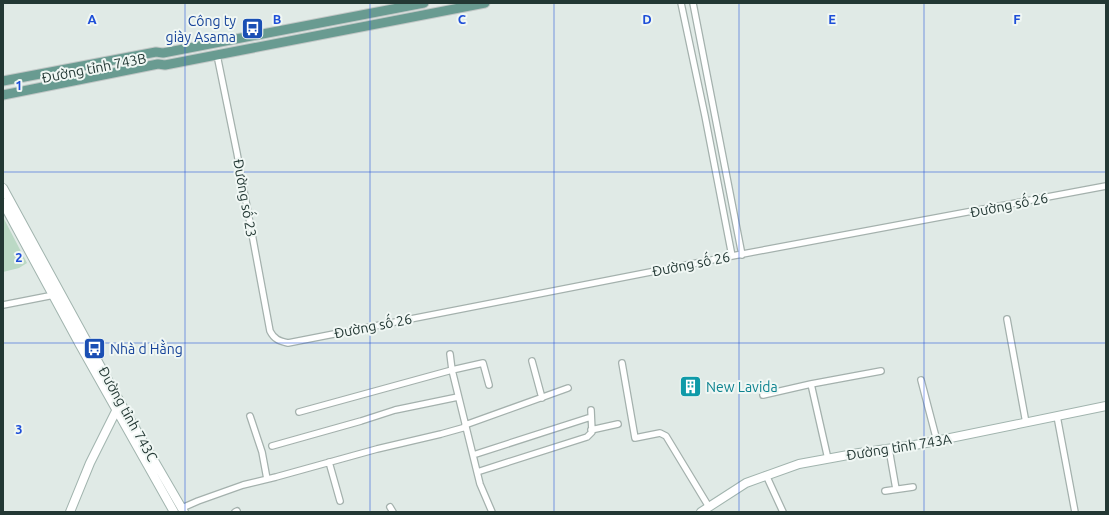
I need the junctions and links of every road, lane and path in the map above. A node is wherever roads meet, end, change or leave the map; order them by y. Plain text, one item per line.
1 (424, 3) edge
2 (486, 3) edge
3 (681, 3) edge
4 (693, 3) edge
5 (457, 6) edge
6 (163, 53) junction
7 (216, 55) junction
8 (148, 63) junction
9 (165, 65) junction
10 (3, 81) edge
11 (3, 88) edge
12 (3, 95) edge
13 (3, 101) edge
14 (714, 113) junction
15 (705, 116) junction
16 (1106, 186) edge
17 (3, 189) edge
18 (3, 203) edge
19 (742, 254) junction
20 (732, 256) junction
21 (57, 293) junction
22 (3, 304) edge
23 (1007, 319) dead end
24 (276, 339) joint
25 (450, 354) dead end
26 (532, 361) dead end
27 (622, 363) dead end
28 (452, 370) junction
29 (882, 370) dead end
30 (921, 380) dead end
31 (489, 384) dead end
32 (811, 384) junction
33 (568, 388) dead end
34 (763, 395) dead end
35 (458, 397) junction
36 (542, 398) junction
37 (120, 402) junction
38 (1106, 406) edge
39 (116, 410) junction
40 (591, 410) dead end
41 (299, 412) dead end
42 (250, 416) dead end
43 (1057, 416) junction
44 (591, 417) junction
45 (1026, 423) junction
46 (618, 424) dead end
47 (465, 426) junction
48 (591, 430) junction
49 (937, 441) junction
50 (272, 446) dead end
51 (889, 448) junction
52 (473, 455) junction
53 (828, 459) junction
54 (329, 462) junction
55 (477, 472) junction
56 (766, 476) junction
57 (267, 479) junction
58 (913, 487) dead end
59 (896, 489) junction
60 (885, 491) dead end
61 (340, 501) dead end
62 (709, 507) junction
63 (180, 511) edge
64 (70, 512) edge
65 (492, 512) edge
66 (701, 512) edge
67 (782, 512) edge
68 (1075, 512) edge

1 - 6 main road, Đường tỉnh 743B
2 - 5 main road, Đường tỉnh 743B
3 - 15 street
4 - 14 street
5 - 7 main road, Đường tỉnh 743B
6 - 8 main road, Đường tỉnh 743B
6 - 10 main road, Đường tỉnh 743B
7 - 9 main road, Đường tỉnh 743B
7 - 24 street, Đường số 23
8 - 9 main road, Đường tỉnh 743B
8 - 11 main road
8 - 12 main road
9 - 13 main road, Đường tỉnh 743B
14 - 15 street
14 - 19 street
15 - 20 street
16 - 19 street, Đường số 26
17 - 21 main road, Đường tỉnh 743C
18 - 21 main road, Đường tỉnh 743C
19 - 20 street, Đường số 26
20 - 24 street, Đường số 26
21 - 22 street
21 - 37 main road, Đường tỉnh 743C
21 - 39 main road, Đường tỉnh 743C
23 - 45 street
25 - 28 street
26 - 36 street
27 - 62 street
28 - 31 street
28 - 35 street
28 - 41 street
29 - 32 street
30 - 49 street
32 - 34 street
32 - 53 street
33 - 36 street
35 - 47 street
35 - 50 street
36 - 47 street
37 - 39 main road
37 - 63 main road, Đường tỉnh 743C
38 - 43 main road, Đường tỉnh 743A
39 - 63 main road, Đường tỉnh 743C
39 - 64 main road
40 - 44 street
42 - 57 street
43 - 45 main road, Đường tỉnh 743A
43 - 68 street
44 - 48 street
44 - 52 street
45 - 49 main road, Đường tỉnh 743A
46 - 48 street
47 - 52 street
47 - 54 street
48 - 55 street
49 - 51 main road, Đường tỉnh 743A
51 - 53 main road, Đường tỉnh 743A
51 - 59 street
52 - 55 street
53 - 56 main road, Đường tỉnh 743A
54 - 57 street
54 - 61 street
55 - 65 street
56 - 62 main road, Đường tỉnh 743A
56 - 67 street
57 - 63 street
58 - 59 street
59 - 60 street
62 - 66 main road, Đường tỉnh 743A

